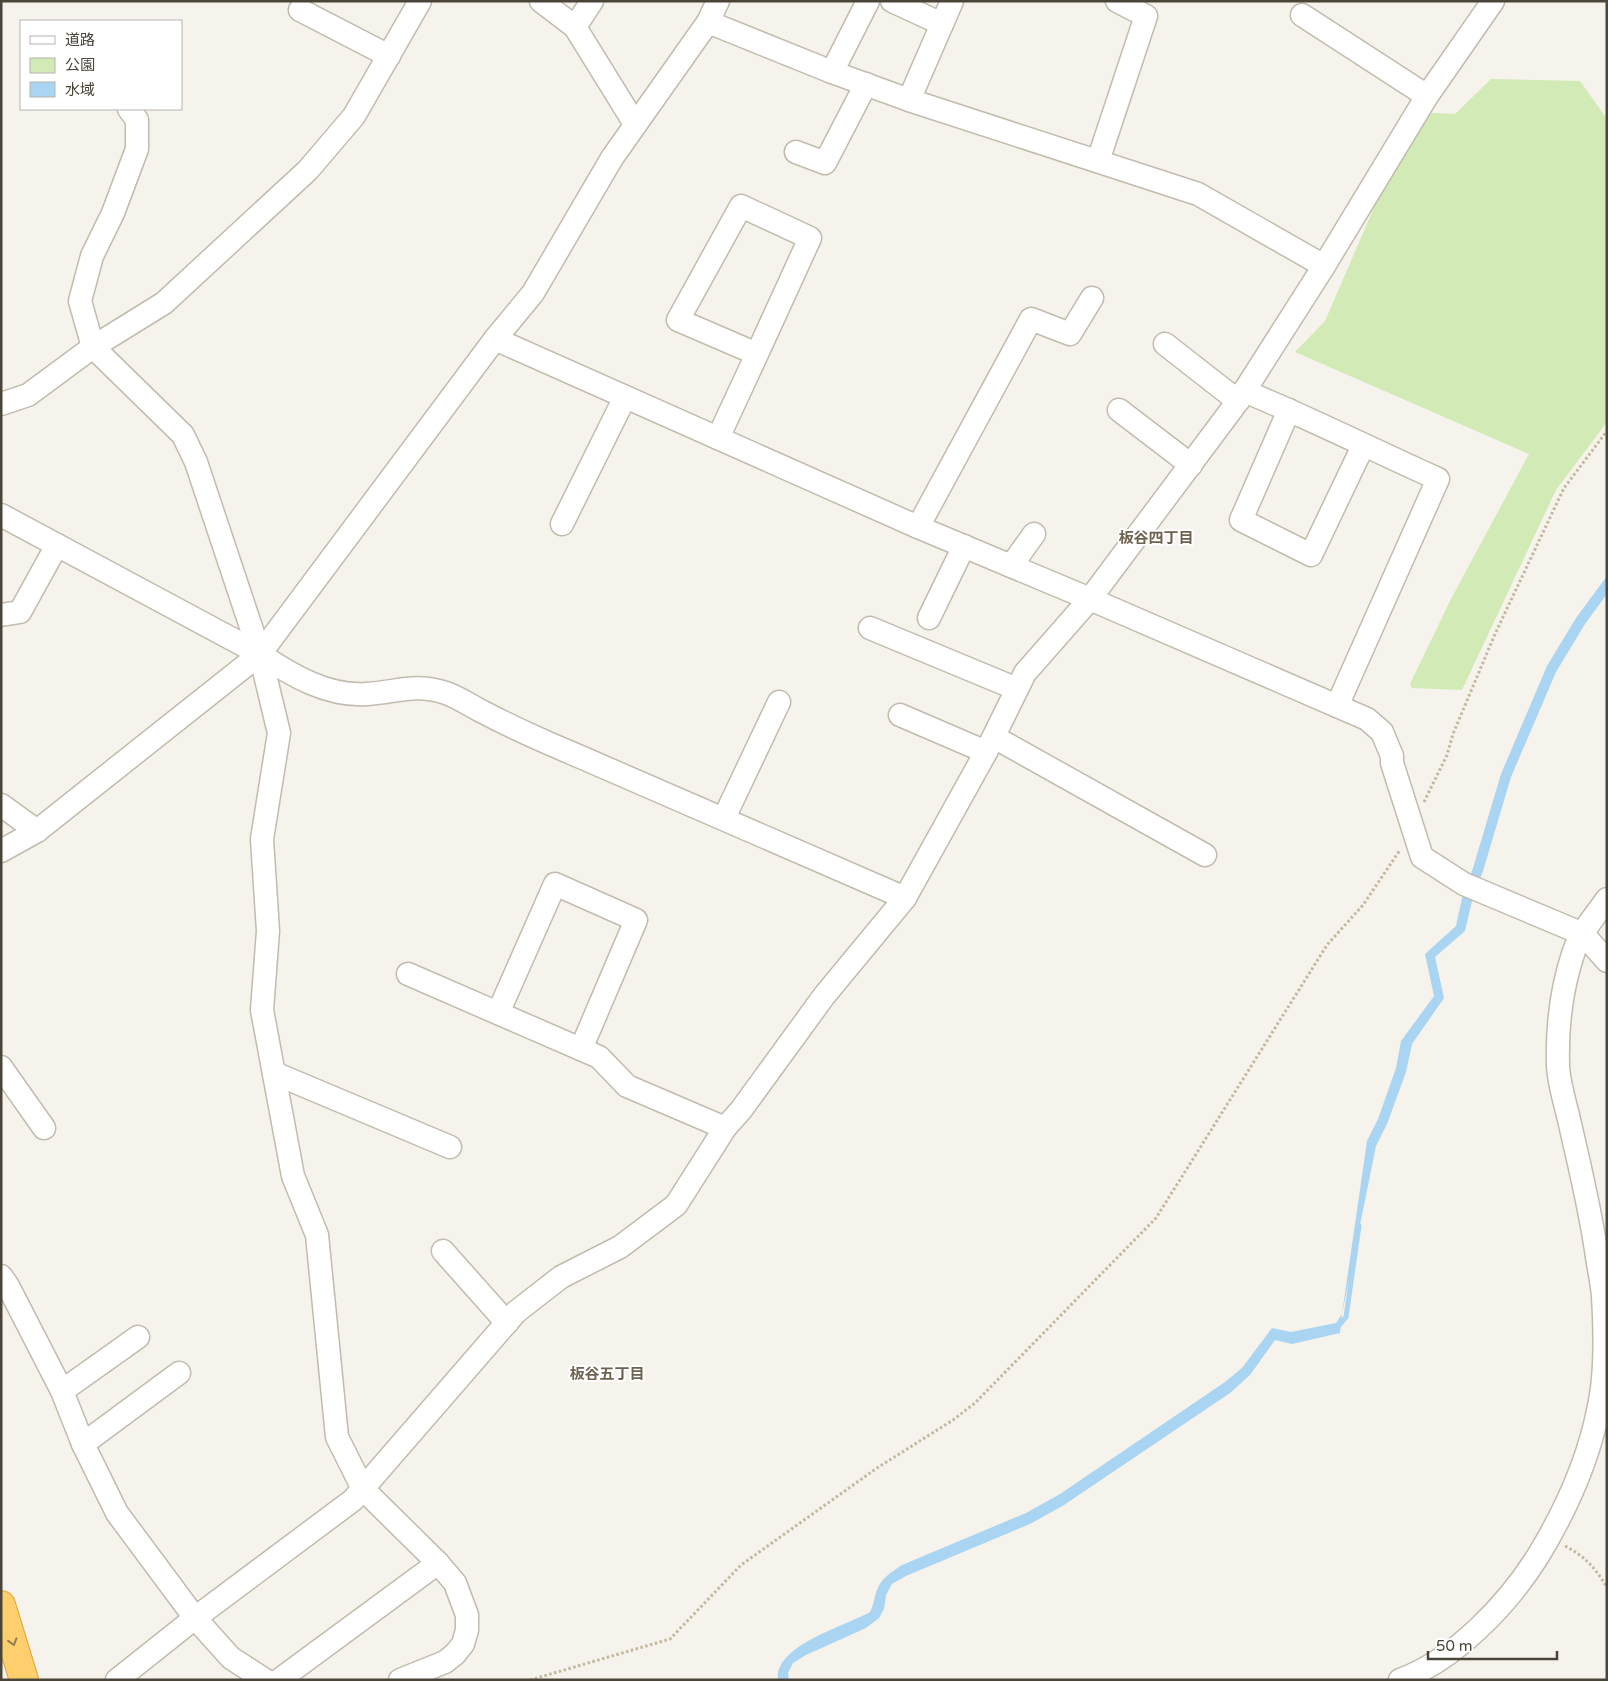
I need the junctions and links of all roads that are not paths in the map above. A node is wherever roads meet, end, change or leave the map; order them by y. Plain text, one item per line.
1 (420, 1) edge
2 (542, 1) edge
3 (592, 1) edge
4 (718, 1) edge
5 (868, 1) edge
6 (892, 1) edge
7 (952, 1) edge
8 (1118, 1) edge
9 (1493, 1) edge
10 (300, 10) dead end
11 (1302, 15) dead end
12 (708, 22) junction
13 (942, 24) junction
14 (575, 27) junction
15 (389, 56) junction
16 (832, 72) junction
17 (866, 84) junction
18 (1427, 96) junction
19 (909, 100) junction
20 (130, 110) edge
21 (635, 124) junction
22 (796, 152) dead end
23 (1098, 161) junction
24 (1324, 266) junction
25 (1092, 298) dead end
26 (496, 339) junction
27 (1164, 344) dead end
28 (93, 347) junction
29 (756, 354) junction
30 (1241, 396) junction
31 (625, 397) junction
32 (1, 404) edge
33 (1120, 410) dead end
34 (1289, 410) junction
35 (718, 438) junction
36 (1363, 446) junction
37 (1191, 465) junction
38 (1, 515) edge
39 (562, 524) dead end
40 (918, 527) junction
41 (1034, 534) dead end
42 (57, 545) junction
43 (964, 546) junction
44 (1011, 566) junction
45 (1090, 599) junction
46 (1, 616) edge
47 (929, 618) dead end
48 (870, 628) dead end
49 (260, 654) junction
50 (1017, 689) junction
51 (779, 702) dead end
52 (1338, 706) junction
53 (900, 715) dead end
54 (990, 744) junction
55 (1, 805) edge
56 (724, 818) junction
57 (37, 831) junction
58 (1, 851) edge
59 (1205, 855) dead end
60 (905, 898) junction
61 (1607, 899) edge
62 (1583, 934) junction
63 (1607, 961) edge
64 (408, 974) dead end
65 (498, 1013) junction
66 (581, 1049) junction
67 (1, 1067) edge
68 (274, 1073) junction
69 (44, 1128) dead end
70 (724, 1128) junction
71 (450, 1147) dead end
72 (443, 1250) dead end
73 (1, 1276) edge
74 (507, 1323) junction
75 (138, 1337) dead end
76 (179, 1373) dead end
77 (62, 1391) junction
78 (83, 1444) junction
79 (363, 1489) junction
80 (438, 1563) junction
81 (1, 1605) edge
82 (195, 1618) junction
83 (24, 1680) edge
84 (118, 1680) edge
85 (265, 1680) edge
86 (279, 1680) edge
87 (400, 1680) edge
88 (1400, 1680) edge

1 - 15 street
2 - 14 street
3 - 14 street
4 - 12 street
5 - 16 street
6 - 13 street
7 - 13 street
8 - 23 street
9 - 18 street
10 - 15 street
11 - 18 street
12 - 16 street
12 - 21 street
13 - 19 street
14 - 21 street
15 - 28 street
16 - 17 street
17 - 19 street
17 - 22 street
18 - 24 street
19 - 23 street
20 - 28 street
21 - 26 street
23 - 24 street
24 - 30 street
25 - 40 street
26 - 31 street
26 - 49 street
27 - 30 street
28 - 32 street
28 - 49 street
29 - 29 street
29 - 35 street
30 - 34 street
30 - 37 street
31 - 35 street
31 - 39 street
33 - 37 street
34 - 36 street
34 - 36 street
35 - 40 street
36 - 52 street
37 - 45 street
38 - 42 street
40 - 43 street
41 - 44 street
42 - 46 street
42 - 49 street
43 - 44 street
43 - 47 street
44 - 45 street
45 - 50 street
45 - 52 street
48 - 50 street
49 - 56 street
49 - 57 street
49 - 68 street
50 - 54 street
51 - 56 street
52 - 62 street
53 - 54 street
54 - 59 street
54 - 60 street
55 - 57 street
56 - 60 street
57 - 58 street
60 - 70 street
61 - 62 street
62 - 63 street
62 - 88 street
64 - 65 street
65 - 66 street
65 - 66 street
66 - 70 street
67 - 69 street
68 - 71 street
68 - 79 street
70 - 74 street
72 - 74 street
73 - 77 street
74 - 79 street
75 - 77 street
76 - 78 street
77 - 78 street
78 - 82 street
79 - 80 street
79 - 82 street
80 - 86 street
80 - 87 street
81 -> 83 highway
82 - 84 street
82 - 85 street

